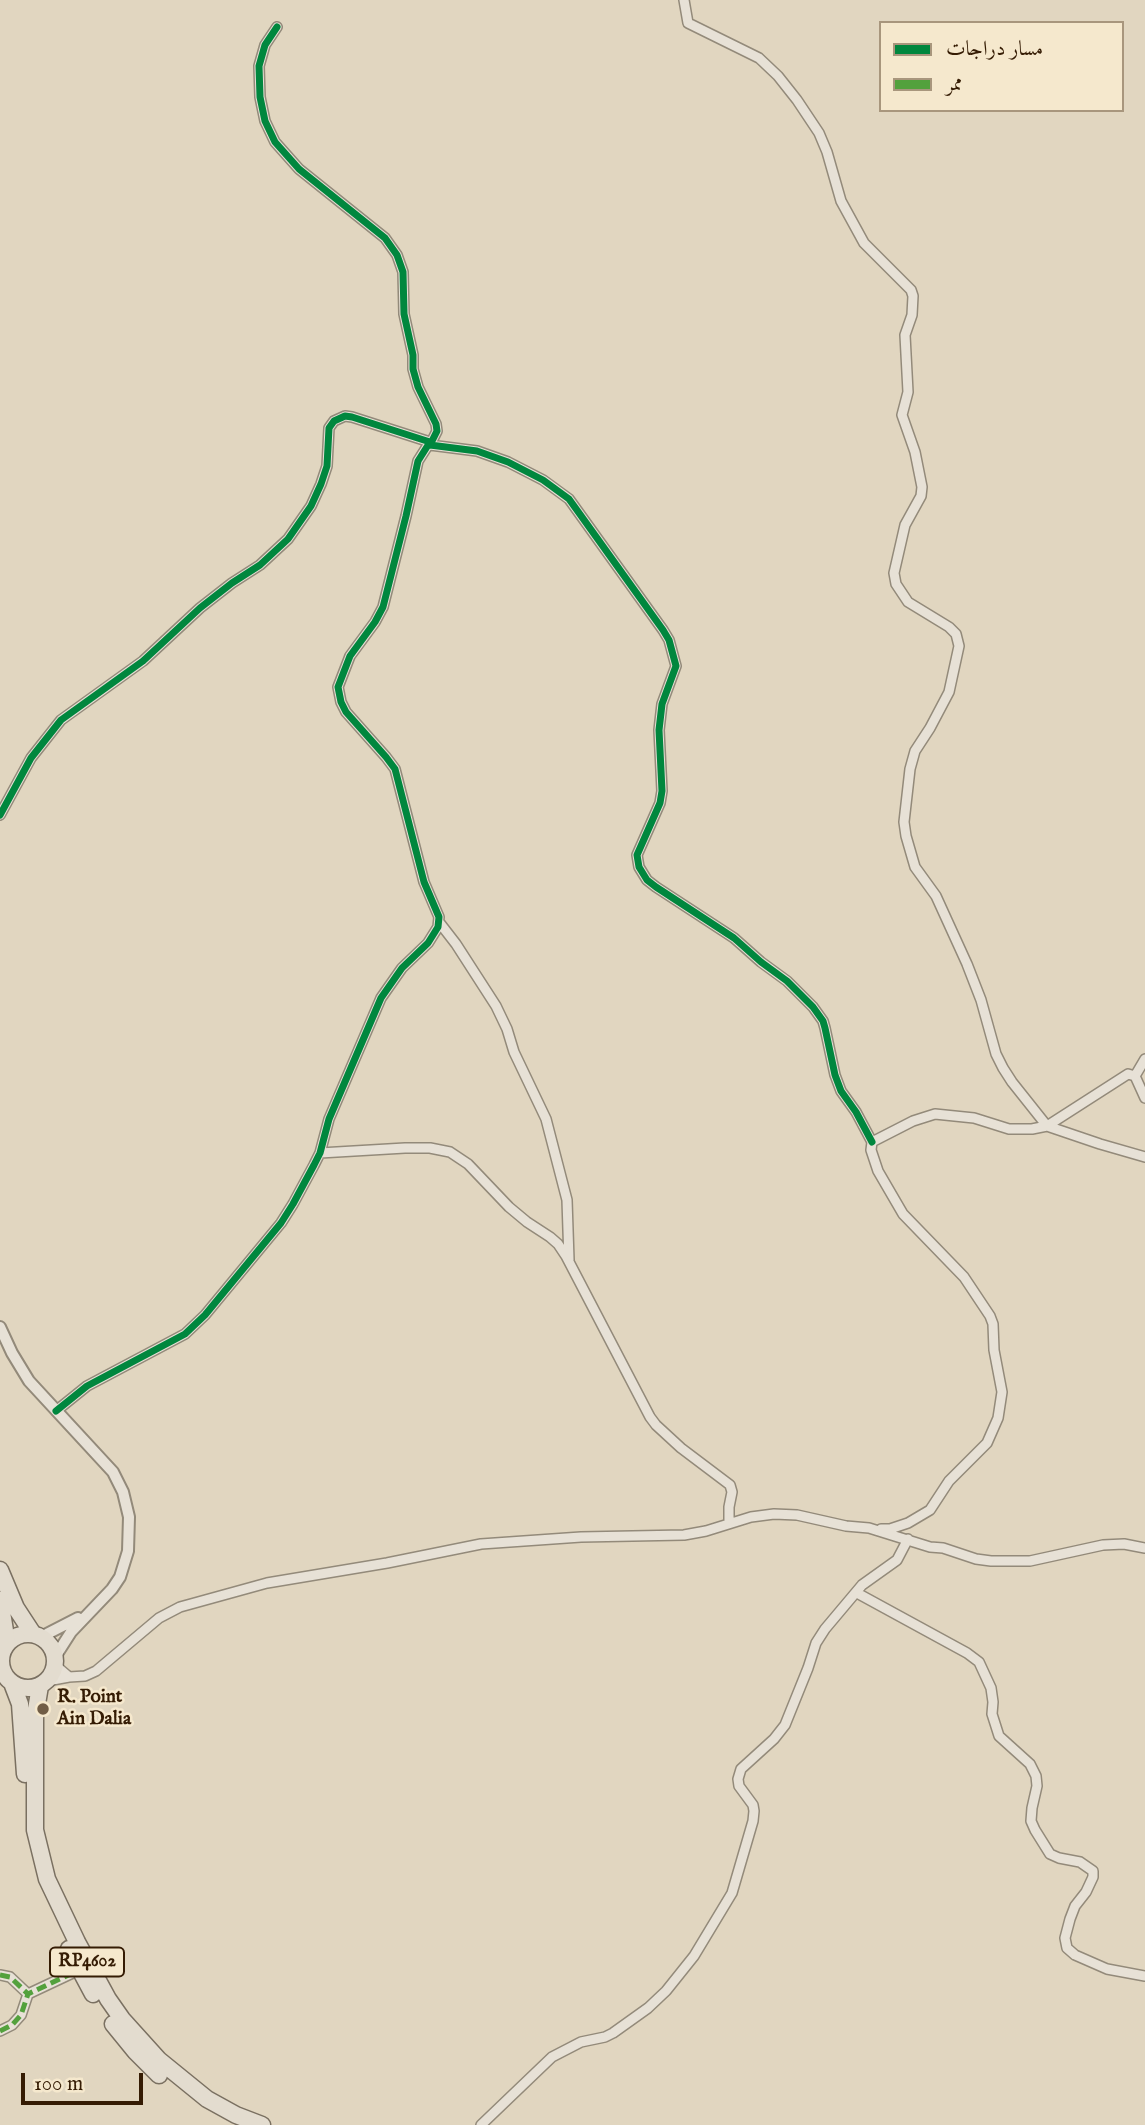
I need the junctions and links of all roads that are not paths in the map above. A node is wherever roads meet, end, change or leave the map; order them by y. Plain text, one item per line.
1 (684, 0) edge
2 (277, 27) dead end
3 (430, 442) junction
4 (0, 815) edge
5 (439, 922) junction
6 (1145, 1059) edge
7 (1135, 1076) junction
8 (1145, 1098) edge
9 (1047, 1126) junction
10 (872, 1142) junction
11 (320, 1153) junction
12 (1145, 1157) edge
13 (569, 1263) junction
14 (0, 1327) edge
15 (56, 1411) junction
16 (729, 1522) junction
17 (869, 1528) junction
18 (908, 1539) junction
19 (1145, 1548) edge
20 (0, 1570) edge
21 (857, 1593) junction
22 (0, 1600) edge
23 (89, 1611) junction
24 (37, 1635) junction
25 (3, 1650) edge
26 (55, 1661) junction
27 (69, 1677) junction
28 (7, 1681) edge
29 (44, 1683) junction
30 (79, 1970) junction
31 (0, 1975) edge
32 (1145, 1976) edge
33 (28, 1994) junction
34 (0, 2031) edge
35 (234, 2125) edge
36 (262, 2125) edge
37 (481, 2125) edge

1 - 9 street
2 - 3 street
3 - 4 street
3 - 5 street
3 - 10 street
5 - 11 street
5 - 13 street
6 - 7 street
7 - 8 street
7 - 9 street
9 - 10 street
9 - 12 street
10 - 17 street
11 - 13 street
11 - 15 street
13 - 16 street
14 - 15 street, RP4602
15 - 23 street, RP4602
16 - 17 street
16 - 27 street
17 - 18 street
18 - 19 street
18 - 21 street
20 - 24 highway
21 - 32 street
21 - 37 street
22 - 25 highway
23 - 24 street, RP4602
23 - 26 street, RP4602
24 - 25 highway, RP4602
24 - 26 highway
25 - 28 highway, RP4602
26 - 27 street
26 - 29 highway, RP4602
27 - 29 street
28 - 29 highway
28 - 30 highway, RP4602
29 - 36 highway, RP4602
30 - 33 street
30 - 35 highway, RP4602
31 - 33 street
33 - 34 street

